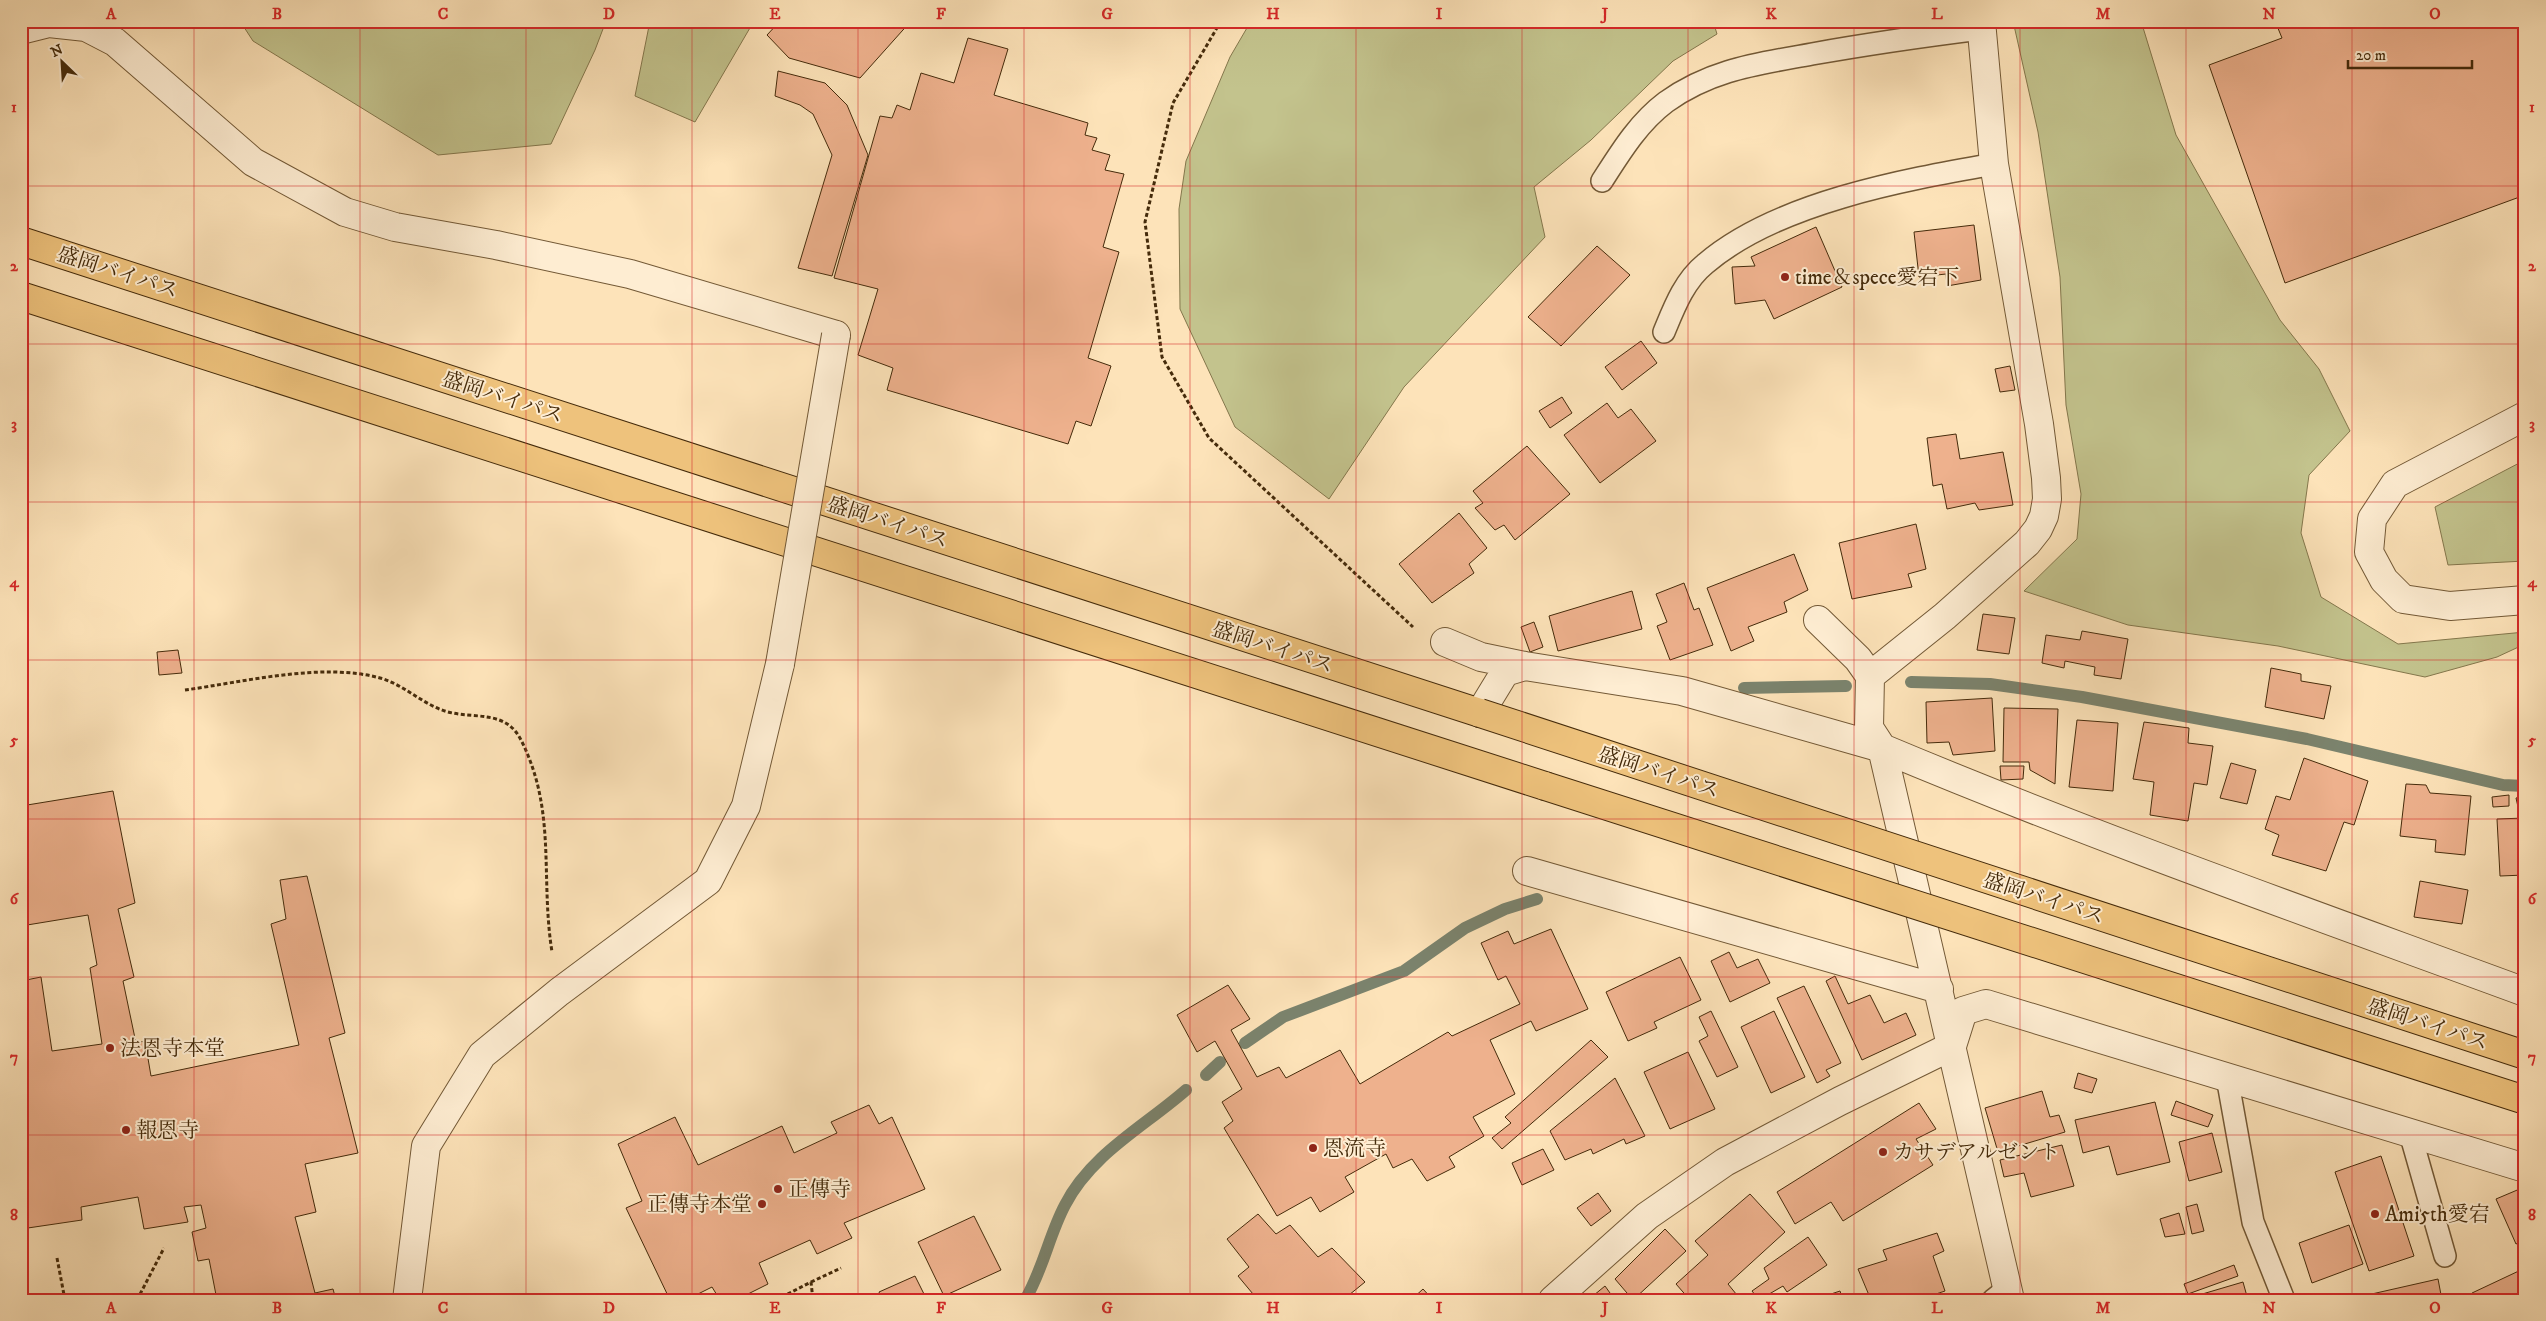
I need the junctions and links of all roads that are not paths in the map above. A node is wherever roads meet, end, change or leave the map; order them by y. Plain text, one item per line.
1 (1981, 25) edge
2 (21, 30) edge
3 (1994, 164) junction
4 (1602, 181) dead end
5 (21, 241) edge
6 (21, 296) edge
7 (1664, 332) dead end
8 (2525, 416) edge
9 (2525, 600) edge
10 (1818, 620) dead end
11 (1445, 642) dead end
12 (1525, 666) junction
13 (1870, 676) junction
14 (1480, 714) junction
15 (1882, 748) junction
16 (1527, 871) dead end
17 (1939, 989) junction
18 (2525, 992) edge
19 (1952, 1046) junction
20 (2525, 1055) edge
21 (2227, 1077) junction
22 (2525, 1100) edge
23 (2410, 1133) junction
24 (2525, 1168) edge
25 (2445, 1256) dead end
26 (2003, 1296) edge
27 (407, 1300) edge
28 (1552, 1300) edge
29 (2284, 1300) edge

1 - 3 street
1 - 4 lane
2 - 27 street, bridge
3 - 7 lane
3 - 13 street
5 - 14 highway, 盛岡バイパス
6 - 22 highway, 盛岡バイパス, bridge
8 - 9 street
10 - 13 street
11 - 12 street
12 - 14 street
12 - 15 street
13 - 15 street
14 - 20 highway, 盛岡バイパス, bridge
15 - 17 street
15 - 18 street
16 - 17 street
17 - 19 street
19 - 21 street
19 - 26 street
19 - 28 street
21 - 23 street
21 - 29 lane
23 - 24 street
23 - 25 lane

